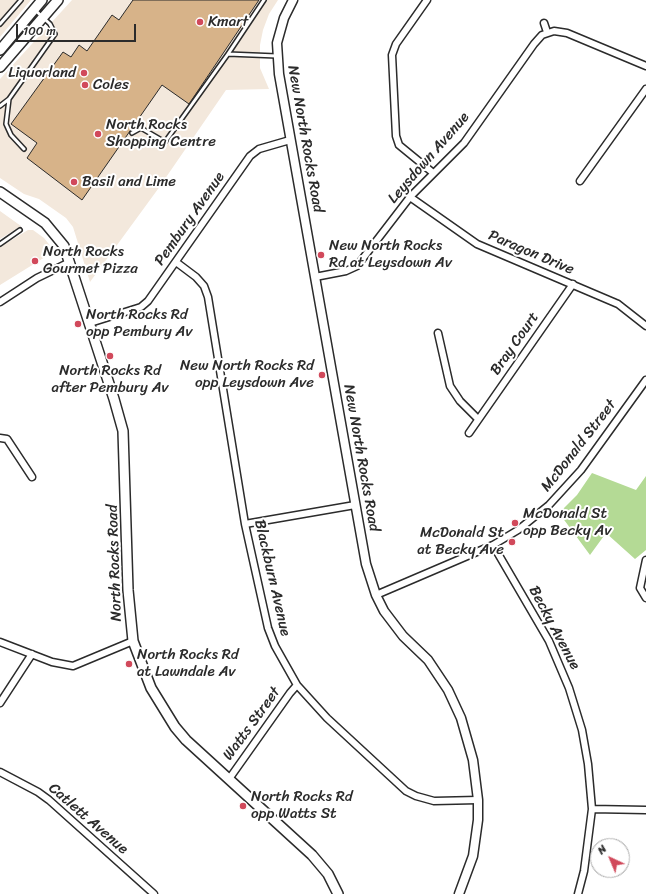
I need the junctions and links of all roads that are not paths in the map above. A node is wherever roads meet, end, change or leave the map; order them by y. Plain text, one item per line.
1 (21, 0) edge
2 (42, 0) edge
3 (58, 0) edge
4 (264, 0) edge
5 (293, 0) edge
6 (427, 0) edge
7 (34, 9) junction
8 (43, 17) junction
9 (544, 23) dead end
10 (0, 24) edge
11 (547, 32) junction
12 (0, 50) edge
13 (228, 54) junction
14 (277, 56) junction
15 (646, 66) edge
16 (0, 68) edge
17 (646, 89) edge
18 (9, 98) junction
19 (0, 106) edge
20 (132, 133) dead end
21 (290, 140) junction
22 (24, 149) dead end
23 (432, 172) junction
24 (580, 180) dead end
25 (0, 192) edge
26 (410, 196) junction
27 (20, 230) dead end
28 (0, 244) edge
29 (70, 262) junction
30 (176, 262) junction
31 (315, 277) junction
32 (573, 284) junction
33 (0, 302) edge
34 (90, 323) junction
35 (646, 326) edge
36 (438, 333) dead end
37 (646, 380) edge
38 (478, 419) junction
39 (469, 433) dead end
40 (0, 438) edge
41 (32, 476) dead end
42 (355, 505) junction
43 (245, 524) junction
44 (493, 545) junction
45 (646, 560) edge
46 (376, 595) junction
47 (646, 598) edge
48 (133, 641) junction
49 (0, 642) edge
50 (32, 654) junction
51 (297, 685) junction
52 (0, 703) edge
53 (0, 772) edge
54 (229, 778) junction
55 (478, 800) junction
56 (592, 809) junction
57 (646, 810) edge
58 (154, 894) edge
59 (338, 894) edge
60 (459, 894) edge
61 (578, 894) edge

1 - 10 lane
2 - 7 main road
3 - 8 main road
4 - 13 lane
5 - 14 street, New North Rocks Road
6 - 23 street
7 - 8 lane
7 - 12 main road
8 - 16 main road
8 - 18 lane
9 - 11 street
11 - 15 street
11 - 23 street, Leysdown Avenue
13 - 14 lane
13 - 20 lane
14 - 21 street, New North Rocks Road
17 - 24 street
18 - 19 lane
18 - 22 lane
21 - 30 street, Pembury Avenue
21 - 31 street, New North Rocks Road
23 - 26 street, Leysdown Avenue
25 - 29 main road, North Rocks Road
26 - 31 street, Leysdown Avenue
26 - 32 street, Paragon Drive
27 - 28 lane
29 - 33 street
29 - 34 main road, North Rocks Road
30 - 34 street, Pembury Avenue
30 - 43 street, Blackburn Avenue
31 - 42 street, New North Rocks Road
32 - 35 street, Paragon Drive
32 - 38 street, Bray Court
34 - 48 main road, North Rocks Road
36 - 38 street
37 - 44 street, McDonald Street
38 - 39 street, Bray Court
40 - 41 street
42 - 43 street
42 - 46 street, New North Rocks Road
43 - 51 street, Blackburn Avenue
44 - 46 street, McDonald Street
44 - 56 street, Becky Avenue
45 - 47 street
46 - 55 street, New North Rocks Road
48 - 50 street
48 - 54 main road, North Rocks Road
49 - 50 street
50 - 52 street
51 - 54 street, Watts Street
51 - 55 street, Blackburn Avenue
53 - 58 street, Catlett Avenue
54 - 59 main road, North Rocks Road
55 - 60 street, New North Rocks Road
56 - 57 street
56 - 61 street, Becky Avenue

